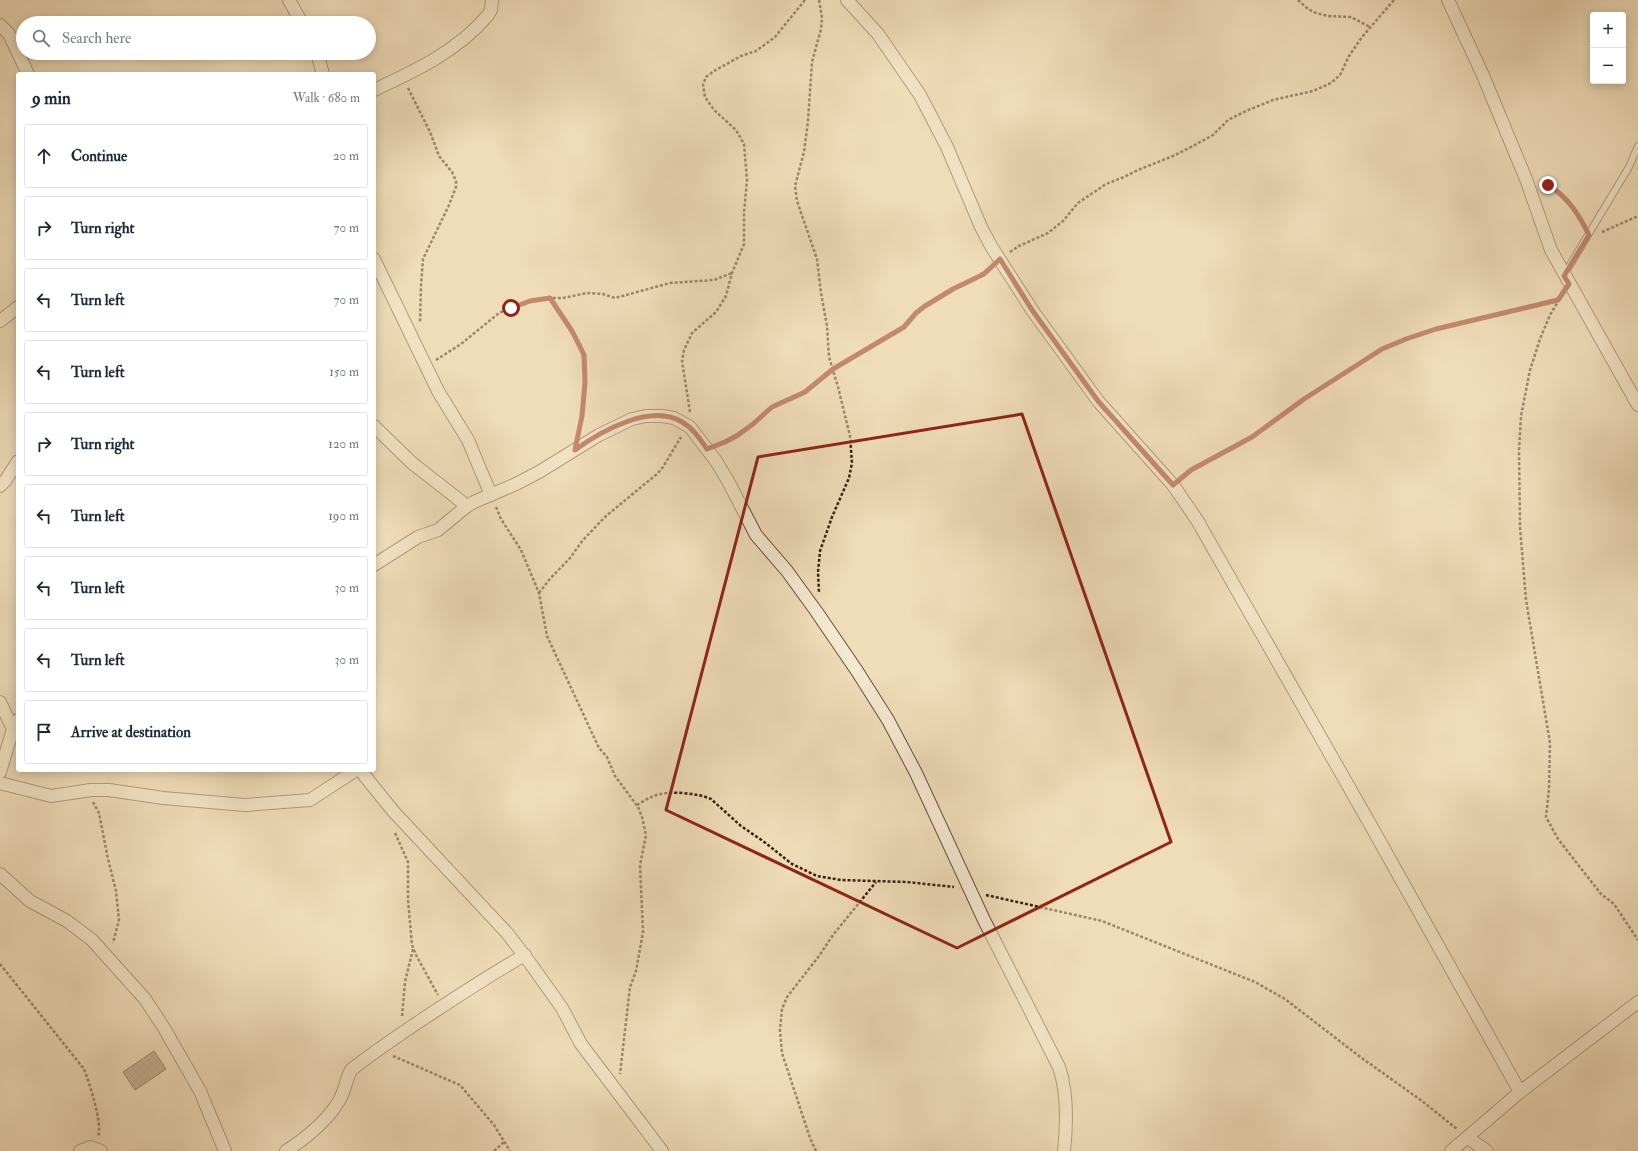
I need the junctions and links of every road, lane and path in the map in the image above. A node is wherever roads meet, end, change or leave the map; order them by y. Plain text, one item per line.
1 (289, 0) edge
2 (492, 0) edge
3 (805, 0) edge
4 (819, 0) edge
5 (1298, 0) edge
6 (1394, 0) edge
7 (1448, 0) edge
8 (851, 1) edge
9 (298, 16) edge
10 (0, 25) edge
11 (1370, 28) junction
12 (16, 49) edge
13 (21, 60) edge
14 (319, 60) edge
15 (27, 72) edge
16 (322, 72) edge
17 (403, 77) junction
18 (376, 89) edge
19 (1638, 146) edge
20 (1526, 179) junction
21 (1638, 216) edge
22 (1589, 235) junction
23 (1000, 259) junction
24 (376, 263) edge
25 (732, 273) junction
26 (1566, 280) junction
27 (550, 298) junction
28 (1558, 300) junction
29 (16, 309) edge
30 (0, 321) edge
31 (420, 329) dead end
32 (426, 366) junction
33 (833, 369) junction
34 (1638, 405) edge
35 (376, 428) edge
36 (690, 428) junction
37 (707, 449) junction
38 (575, 450) junction
39 (16, 464) edge
40 (1173, 485) junction
41 (0, 486) edge
42 (491, 495) junction
43 (466, 506) junction
44 (376, 564) edge
45 (539, 593) junction
46 (819, 595) dead end
47 (0, 702) edge
48 (15, 724) edge
49 (0, 772) edge
50 (353, 772) edge
51 (362, 772) edge
52 (0, 783) edge
53 (76, 792) junction
54 (637, 805) junction
55 (393, 811) junction
56 (0, 874) edge
57 (876, 881) junction
58 (972, 892) junction
59 (1638, 940) edge
60 (413, 948) junction
61 (525, 955) junction
62 (113, 962) junction
63 (0, 964) edge
64 (1638, 1002) edge
65 (444, 1005) junction
66 (402, 1033) junction
67 (377, 1051) junction
68 (1520, 1092) junction
69 (618, 1093) junction
70 (1468, 1138) junction
71 (504, 1142) junction
72 (90, 1150) edge
73 (659, 1150) edge
74 (225, 1151) edge
75 (286, 1151) edge
76 (494, 1151) edge
77 (510, 1151) edge
78 (816, 1151) edge
79 (1064, 1151) edge
80 (1451, 1151) edge
81 (1487, 1151) edge

1 - 9 street
2 - 17 street
3 - 25 path
4 - 33 path
5 - 11 path
6 - 11 path
7 - 20 street
8 - 23 street
10 - 12 street
11 - 23 path
13 - 15 street
14 - 16 street
17 - 18 street
17 - 31 path
19 - 22 lane
20 - 22 path
20 - 26 street
21 - 22 path
22 - 26 lane
23 - 33 path
23 - 40 street
24 - 32 street
25 - 27 path
25 - 36 path
26 - 28 path
26 - 34 street
27 - 32 path
27 - 38 path
28 - 40 path
28 - 59 path
29 - 30 street
32 - 42 street
33 - 37 path
33 - 46 path
35 - 43 street
36 - 37 street
36 - 38 street
36 - 45 path
37 - 58 street
38 - 42 street
39 - 41 street
40 - 68 street
42 - 43 street
42 - 45 path
43 - 44 street
45 - 54 path
47 - 48 street
48 - 49 street
50 - 53 street
51 - 55 street
52 - 53 street
53 - 62 path
54 - 57 path
54 - 69 path
55 - 60 path
55 - 61 street
56 - 62 street
57 - 58 path
57 - 78 path
58 - 70 path
58 - 79 street
60 - 65 path
60 - 66 path
61 - 65 street
61 - 69 street
62 - 74 street
63 - 72 path
64 - 68 street
65 - 66 street
66 - 67 street
67 - 71 path
67 - 75 street
68 - 70 street
69 - 73 street
70 - 80 street
70 - 81 street
71 - 76 path
71 - 77 path

